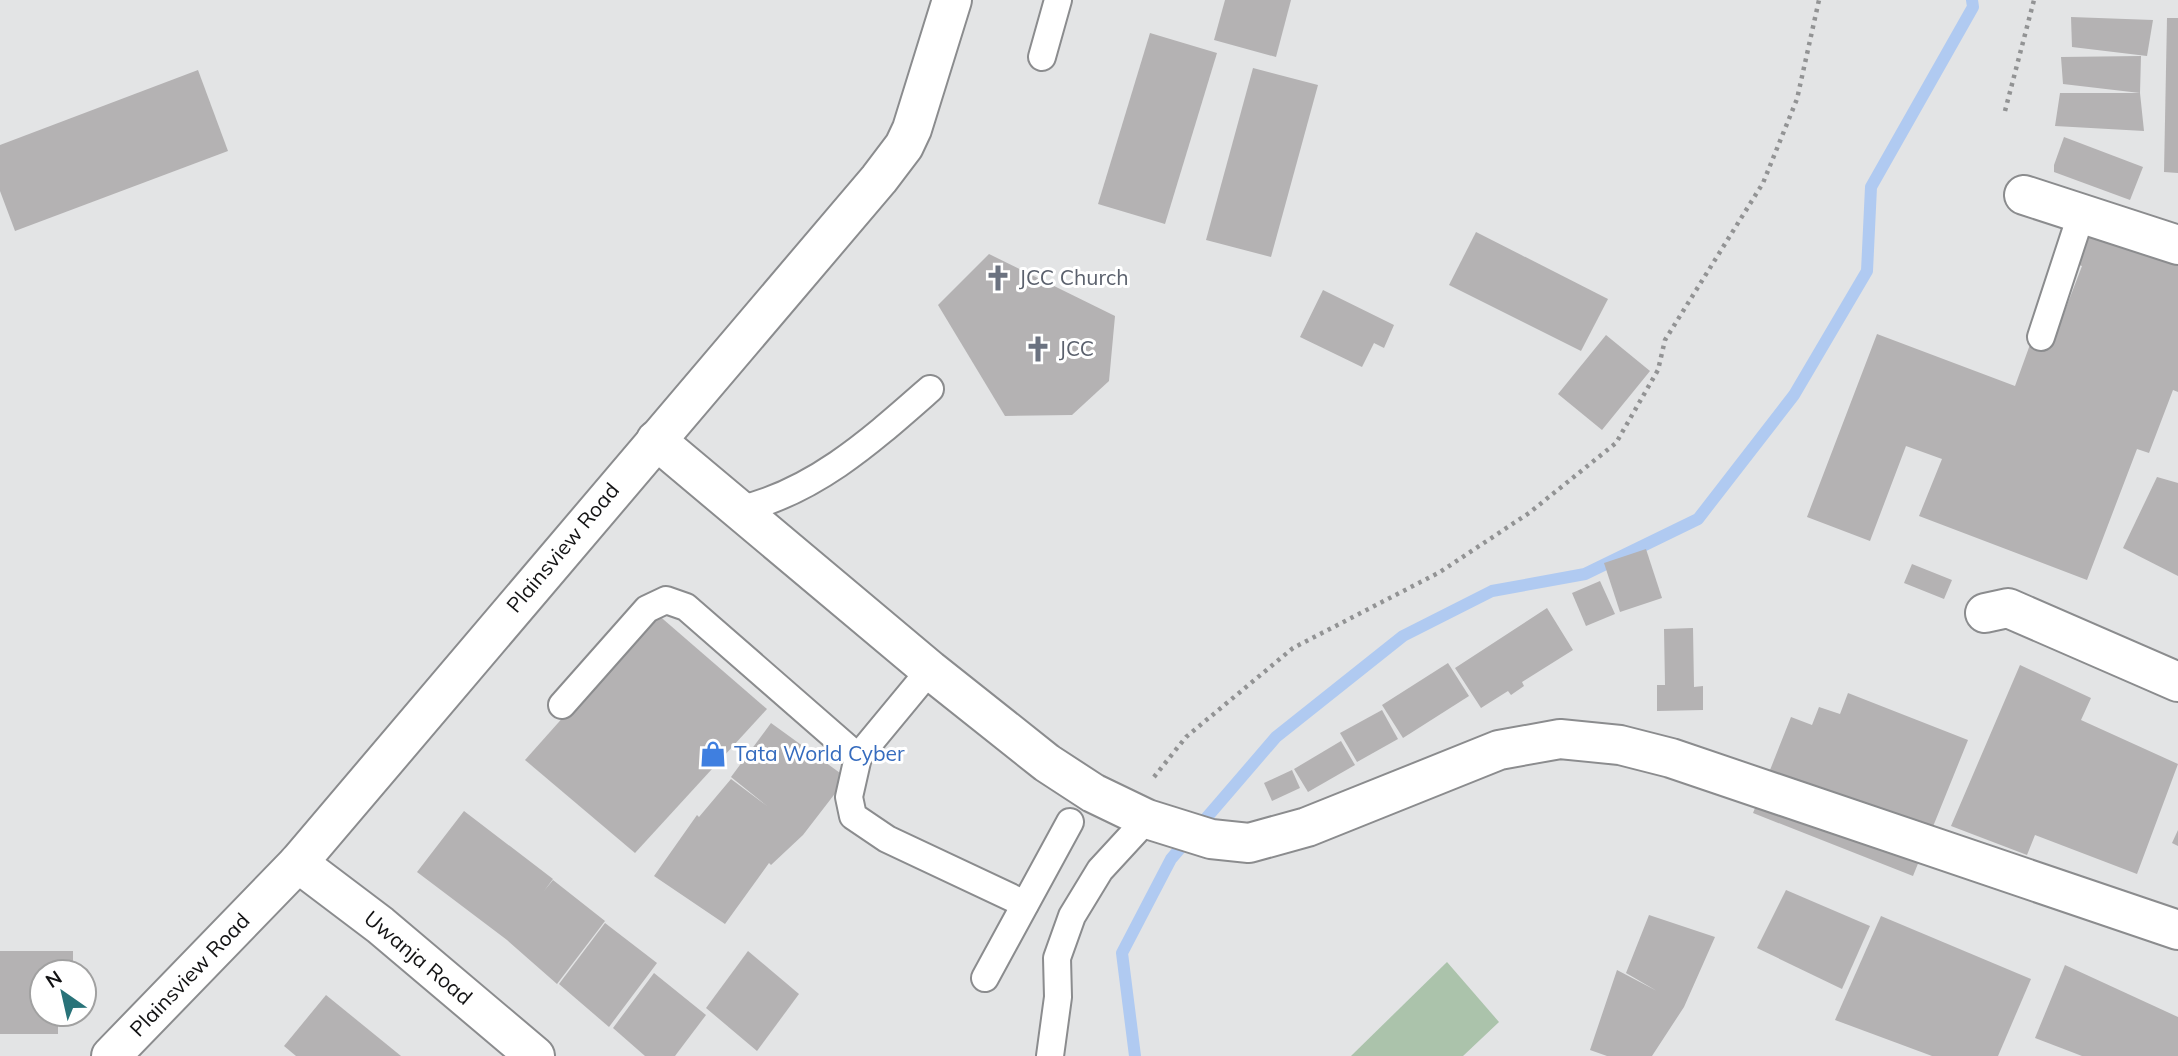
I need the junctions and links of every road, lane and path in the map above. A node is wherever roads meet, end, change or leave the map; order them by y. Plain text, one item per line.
1 (952, 0) edge
2 (1058, 0) edge
3 (1819, 0) edge
4 (2034, 0) edge
5 (1042, 57) dead end
6 (2005, 111) dead end
7 (2024, 195) dead end
8 (2081, 215) junction
9 (2178, 245) edge
10 (2041, 337) dead end
11 (930, 389) dead end
12 (656, 440) junction
13 (738, 510) junction
14 (1985, 613) dead end
15 (930, 670) junction
16 (2178, 682) edge
17 (562, 705) dead end
18 (858, 757) junction
19 (1138, 814) junction
20 (1070, 822) dead end
21 (298, 863) junction
22 (1025, 904) junction
23 (2178, 930) edge
24 (985, 978) dead end
25 (111, 1056) edge
26 (535, 1056) edge
27 (1049, 1056) edge

1 - 12 street, Plainsview Road
2 - 5 lane
3 - 19 path
4 - 6 path
7 - 8 street
8 - 9 street
8 - 10 lane
11 - 13 lane
12 - 13 street
12 - 21 street, Plainsview Road
13 - 15 street
14 - 16 street
15 - 18 lane
15 - 19 street
17 - 18 lane
18 - 22 lane
19 - 23 street
19 - 27 lane
20 - 22 lane
21 - 25 street, Plainsview Road
21 - 26 street, Uwanja Road
22 - 24 lane

